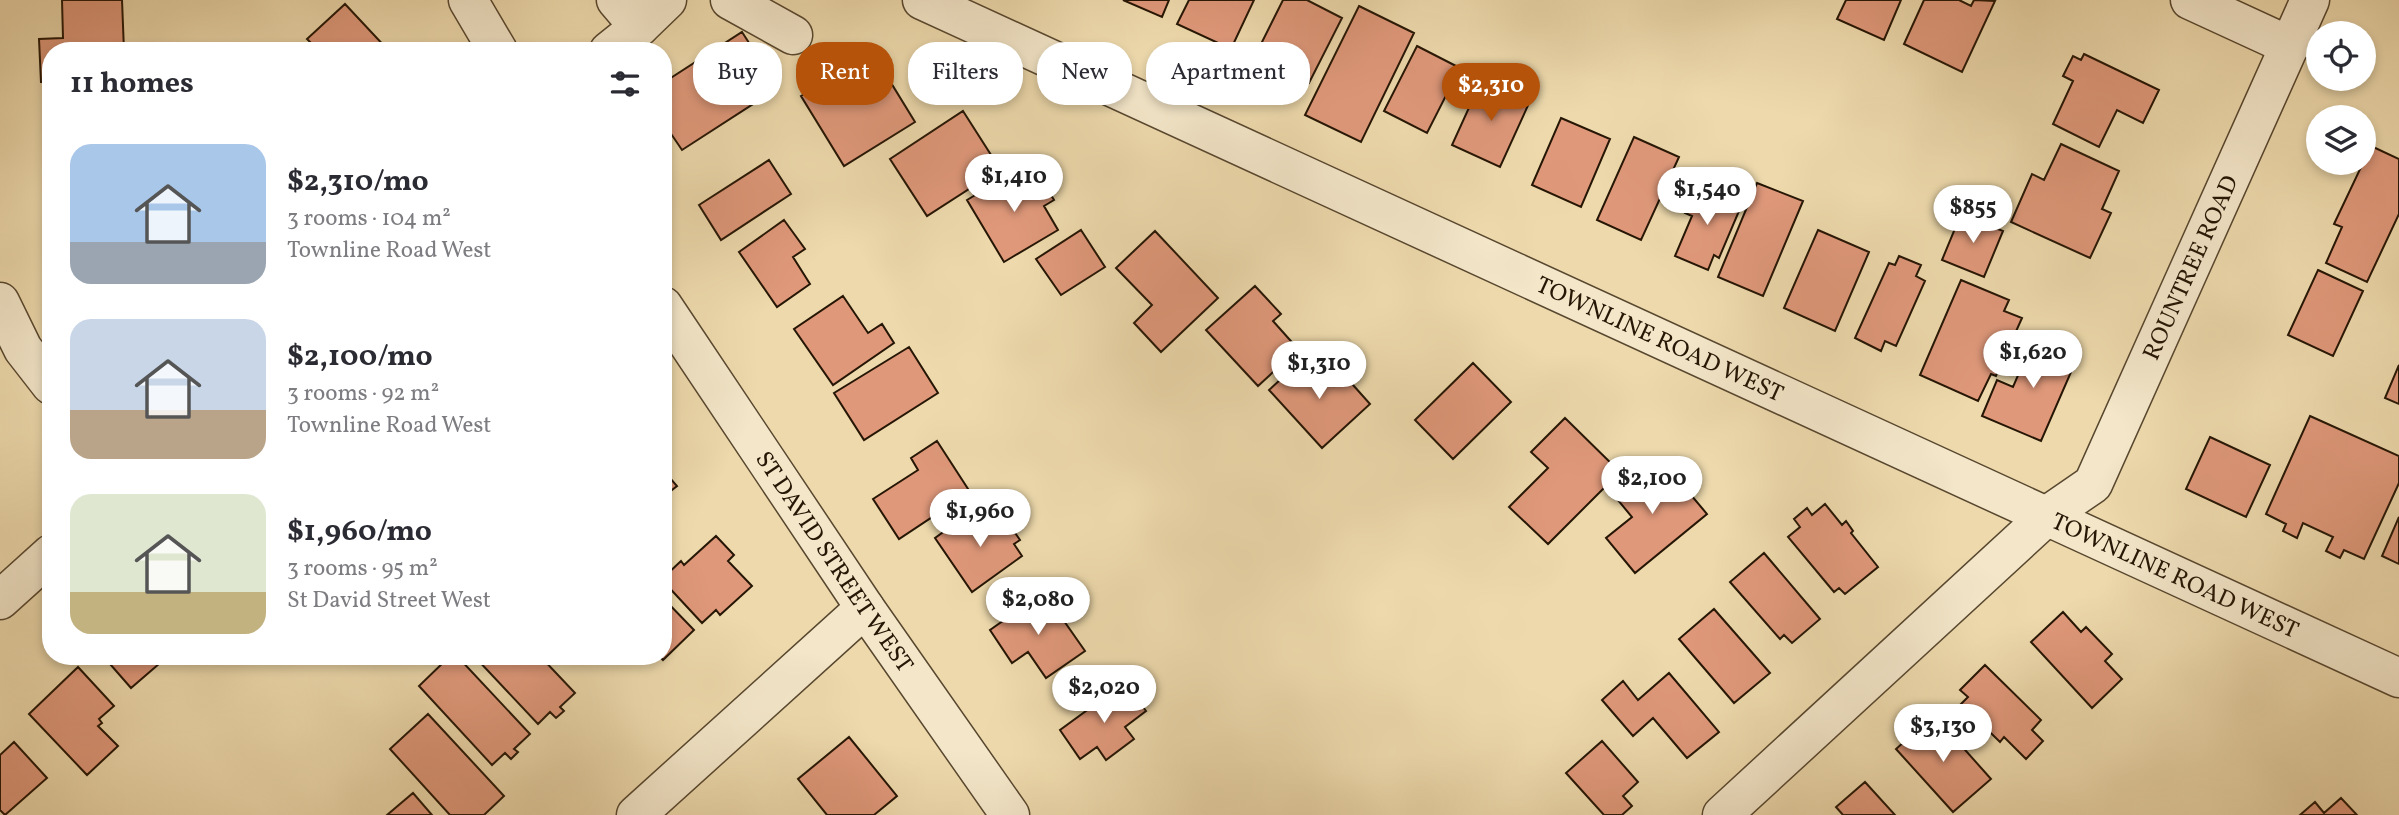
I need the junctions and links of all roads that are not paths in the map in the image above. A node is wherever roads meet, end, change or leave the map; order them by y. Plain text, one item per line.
1 (468, 0) edge
2 (667, 0) edge
3 (730, 0) edge
4 (922, 0) edge
5 (2190, 0) edge
6 (2310, 0) edge
7 (627, 14) edge
8 (793, 35) dead end
9 (493, 42) edge
10 (614, 42) edge
11 (2290, 47) junction
12 (0, 302) edge
13 (672, 319) edge
14 (42, 373) edge
15 (2048, 515) junction
16 (42, 562) edge
17 (0, 600) edge
18 (865, 608) junction
19 (2399, 678) edge
20 (636, 815) edge
21 (1010, 815) edge
22 (1721, 815) edge

1 - 9 street
2 - 7 street
3 - 8 street
4 - 15 street, TOWNLINE ROAD WEST
5 - 11 street
6 - 11 street, ROUNTREE ROAD
7 - 10 street
11 - 15 street, ROUNTREE ROAD
12 - 14 street
13 - 18 street, ST DAVID STREET WEST
15 - 19 street, TOWNLINE ROAD WEST
15 - 22 street, ROUNTREE ROAD
16 - 17 street
18 - 20 street
18 - 21 street, ST DAVID STREET WEST

